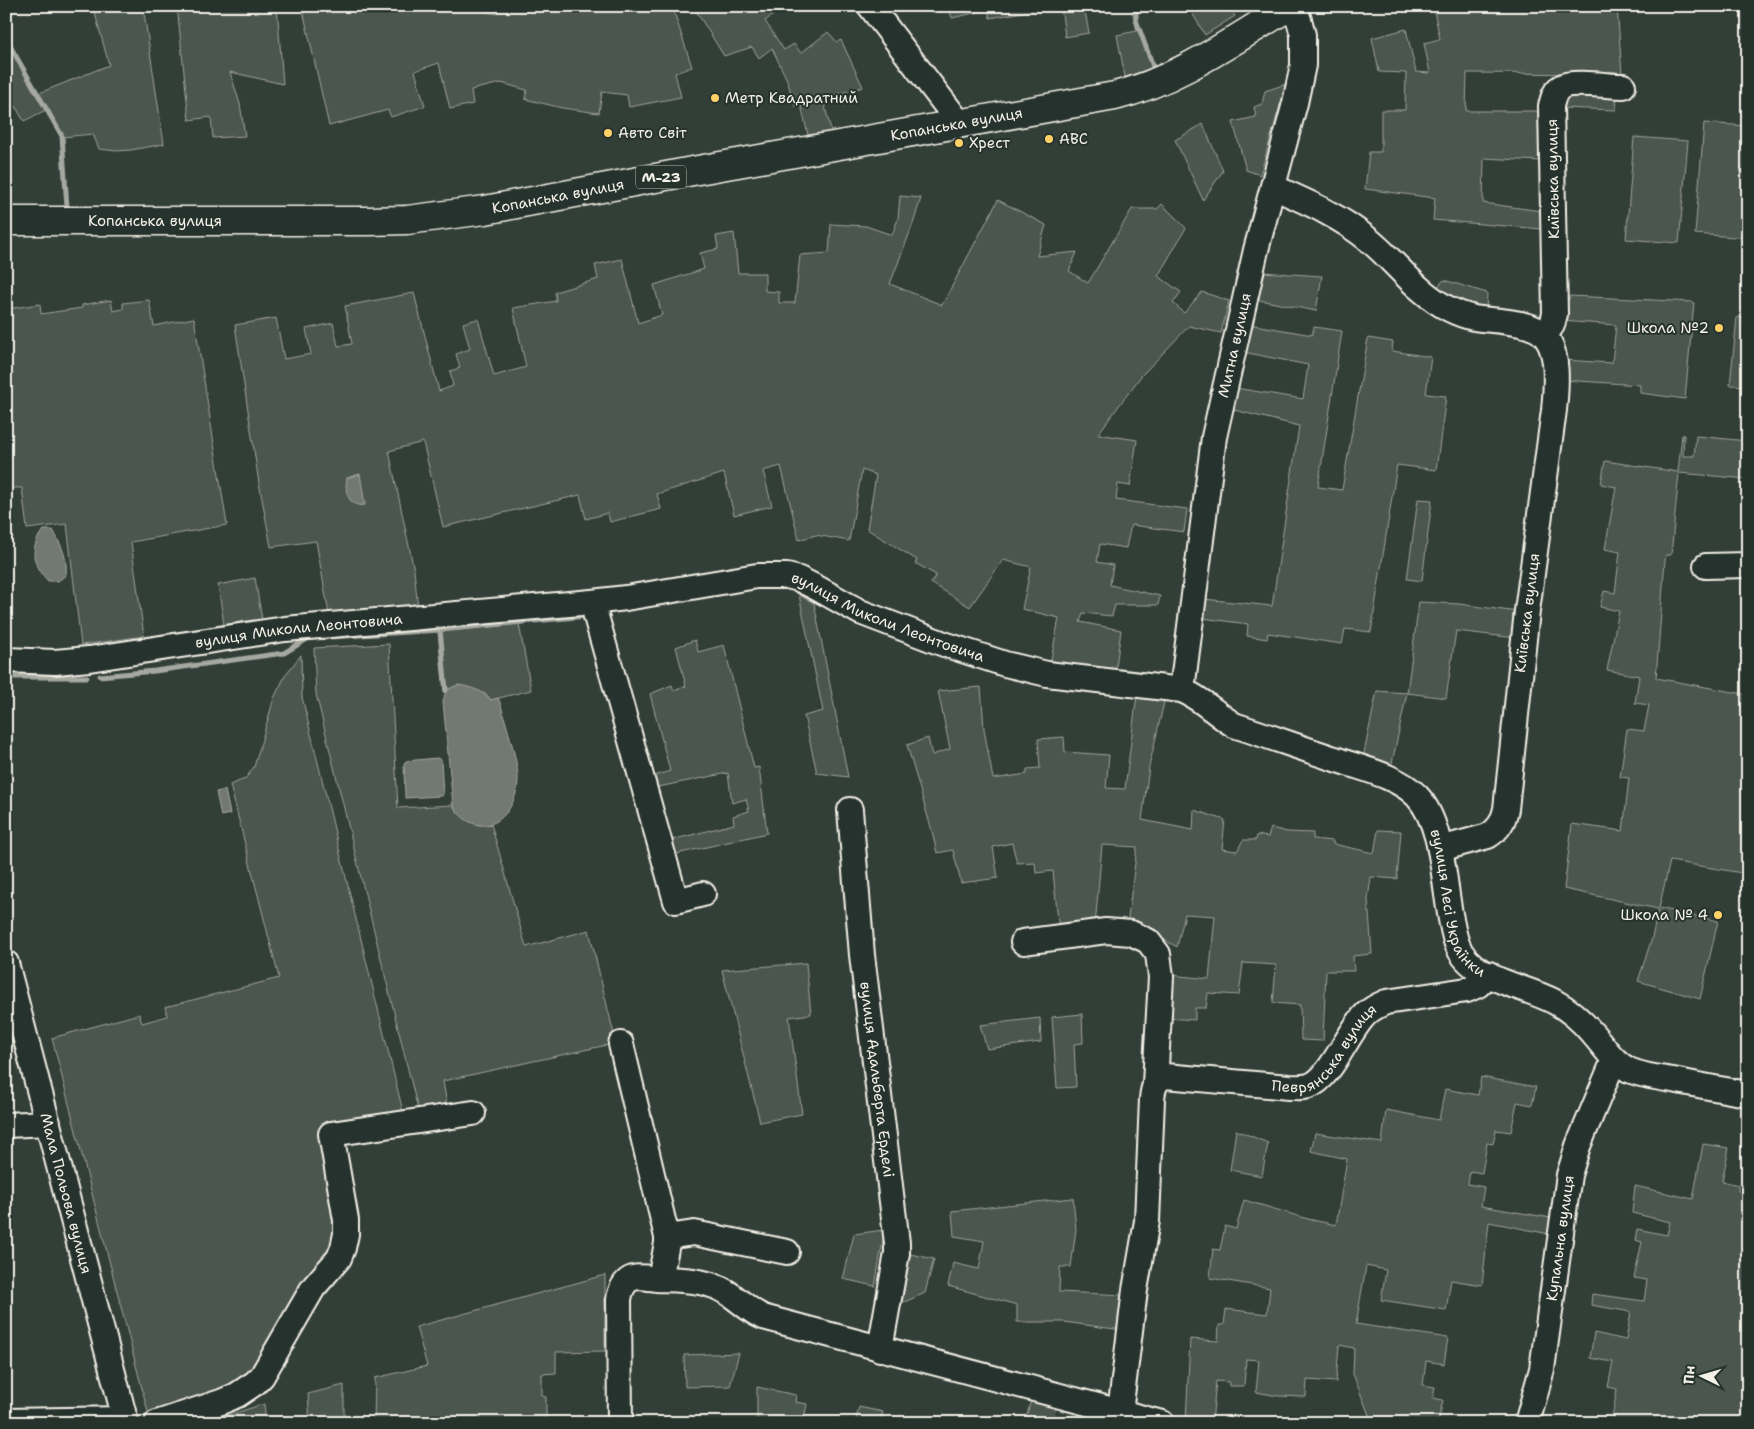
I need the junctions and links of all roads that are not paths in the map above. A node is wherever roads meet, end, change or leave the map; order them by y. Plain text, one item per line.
1 (870, 6) edge
2 (1292, 6) edge
3 (1623, 86) dead end
4 (961, 125) junction
5 (1273, 187) junction
6 (6, 221) edge
7 (1545, 335) junction
8 (1748, 565) edge
9 (1706, 566) dead end
10 (592, 602) junction
11 (6, 660) edge
12 (1182, 690) junction
13 (850, 810) dead end
14 (1440, 849) junction
15 (703, 894) dead end
16 (1023, 942) dead end
17 (6, 964) edge
18 (1489, 974) junction
19 (621, 1044) dead end
20 (1614, 1060) junction
21 (1155, 1084) junction
22 (1748, 1094) edge
23 (473, 1113) dead end
24 (48, 1123) junction
25 (6, 1124) edge
26 (667, 1237) junction
27 (787, 1252) dead end
28 (660, 1279) junction
29 (880, 1349) junction
30 (1120, 1412) junction
31 (126, 1421) edge
32 (6, 1422) edge
33 (157, 1423) edge
34 (620, 1423) edge
35 (1162, 1423) edge
36 (1526, 1423) edge

1 - 4 street
2 - 4 highway, Копанська вулиця / М-23
2 - 5 street, Митна вулиця
3 - 7 street, Київська вулиця
4 - 6 highway, Копанська вулиця / М-23
5 - 7 street
5 - 12 street, Митна вулиця
7 - 14 street, Київська вулиця
8 - 9 street
10 - 11 street, вулиця Миколи Леонтовича
10 - 12 street, вулиця Миколи Леонтовича
10 - 15 street
12 - 14 street, вулиця Лесі Українки
13 - 29 street, вулиця Адальберта Ерделі
14 - 18 street, вулиця Лесі Українки
16 - 21 street
17 - 24 street, Мала Польова вулиця
18 - 20 street, вулиця Лесі Українки
18 - 21 street, Певрянська вулиця
19 - 26 street
20 - 22 street, вулиця Лесі Українки
20 - 36 street, Купальна вулиця
21 - 30 street
23 - 33 street
24 - 25 street
24 - 31 street, Мала Польова вулиця
26 - 27 street
26 - 28 street
28 - 29 street
28 - 34 street
29 - 30 street
30 - 35 street
31 - 32 street

